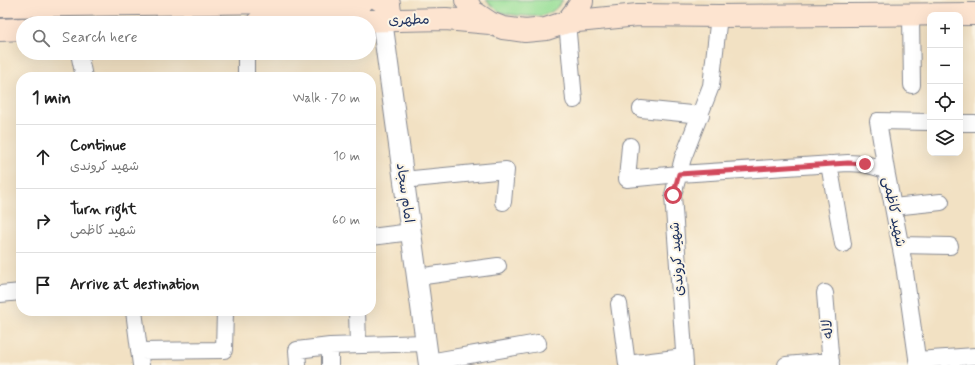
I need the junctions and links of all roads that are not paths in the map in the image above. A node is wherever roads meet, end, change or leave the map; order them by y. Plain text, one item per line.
1 (364, 0) edge
2 (466, 0) edge
3 (582, 0) edge
4 (193, 1) edge
5 (0, 6) edge
6 (381, 10) edge
7 (975, 14) edge
8 (911, 15) junction
9 (324, 16) edge
10 (719, 16) junction
11 (567, 22) junction
12 (490, 23) junction
13 (16, 29) edge
14 (0, 30) edge
15 (80, 60) edge
16 (246, 60) edge
17 (83, 72) edge
18 (246, 72) edge
19 (912, 84) dead end
20 (574, 100) dead end
21 (641, 109) dead end
22 (701, 115) junction
23 (927, 122) edge
24 (963, 123) edge
25 (975, 123) edge
26 (630, 146) dead end
27 (829, 164) junction
28 (886, 170) junction
29 (679, 174) junction
30 (404, 180) junction
31 (503, 202) dead end
32 (941, 202) dead end
33 (893, 207) junction
34 (410, 232) junction
35 (376, 237) edge
36 (843, 244) dead end
37 (900, 245) junction
38 (950, 246) dead end
39 (498, 266) dead end
40 (417, 277) junction
41 (16, 292) edge
42 (0, 294) edge
43 (825, 294) dead end
44 (619, 304) dead end
45 (135, 316) edge
46 (225, 316) edge
47 (357, 316) edge
48 (426, 343) junction
49 (538, 343) dead end
50 (358, 345) junction
51 (330, 346) junction
52 (975, 356) edge
53 (140, 358) edge
54 (491, 358) edge
55 (684, 361) edge
56 (831, 363) edge
57 (918, 363) edge
58 (429, 364) edge
59 (298, 365) edge
60 (330, 365) edge
61 (786, 365) edge

1 - 4 main road
2 - 12 main road
3 - 11 main road
4 - 5 main road
6 - 9 main road, مطهری
6 - 12 main road, مطهری
6 - 30 street, امام سجاد
7 - 8 main road
8 - 10 main road
8 - 19 street
10 - 11 main road
10 - 22 street, شهید کروندی
11 - 12 main road
11 - 20 street
13 - 14 main road
15 - 17 street
16 - 18 street
21 - 22 street
22 - 29 street, شهید کروندی
23 - 28 street
24 - 25 street
26 - 29 street, شهید کاظمی
27 - 28 street, شهید کاظمی
27 - 29 street, شهید کاظمی
27 - 36 street
28 - 33 street, شهید کاظمی
29 - 55 street, شهید کروندی
30 - 31 street
30 - 34 street, امام سجاد
32 - 33 street
33 - 37 street, شهید کاظمی
34 - 35 street
34 - 40 street, امام سجاد
37 - 38 street
37 - 57 street, شهید کاظمی
39 - 40 street
40 - 48 street, امام سجاد
41 - 42 street
43 - 56 street, لاله
44 - 55 street
45 - 53 street
46 - 53 street
47 - 50 street
48 - 50 street
48 - 58 street, امام سجاد
49 - 54 street
50 - 51 street
51 - 59 street
51 - 60 street
52 - 57 street
54 - 58 street
56 - 61 street

